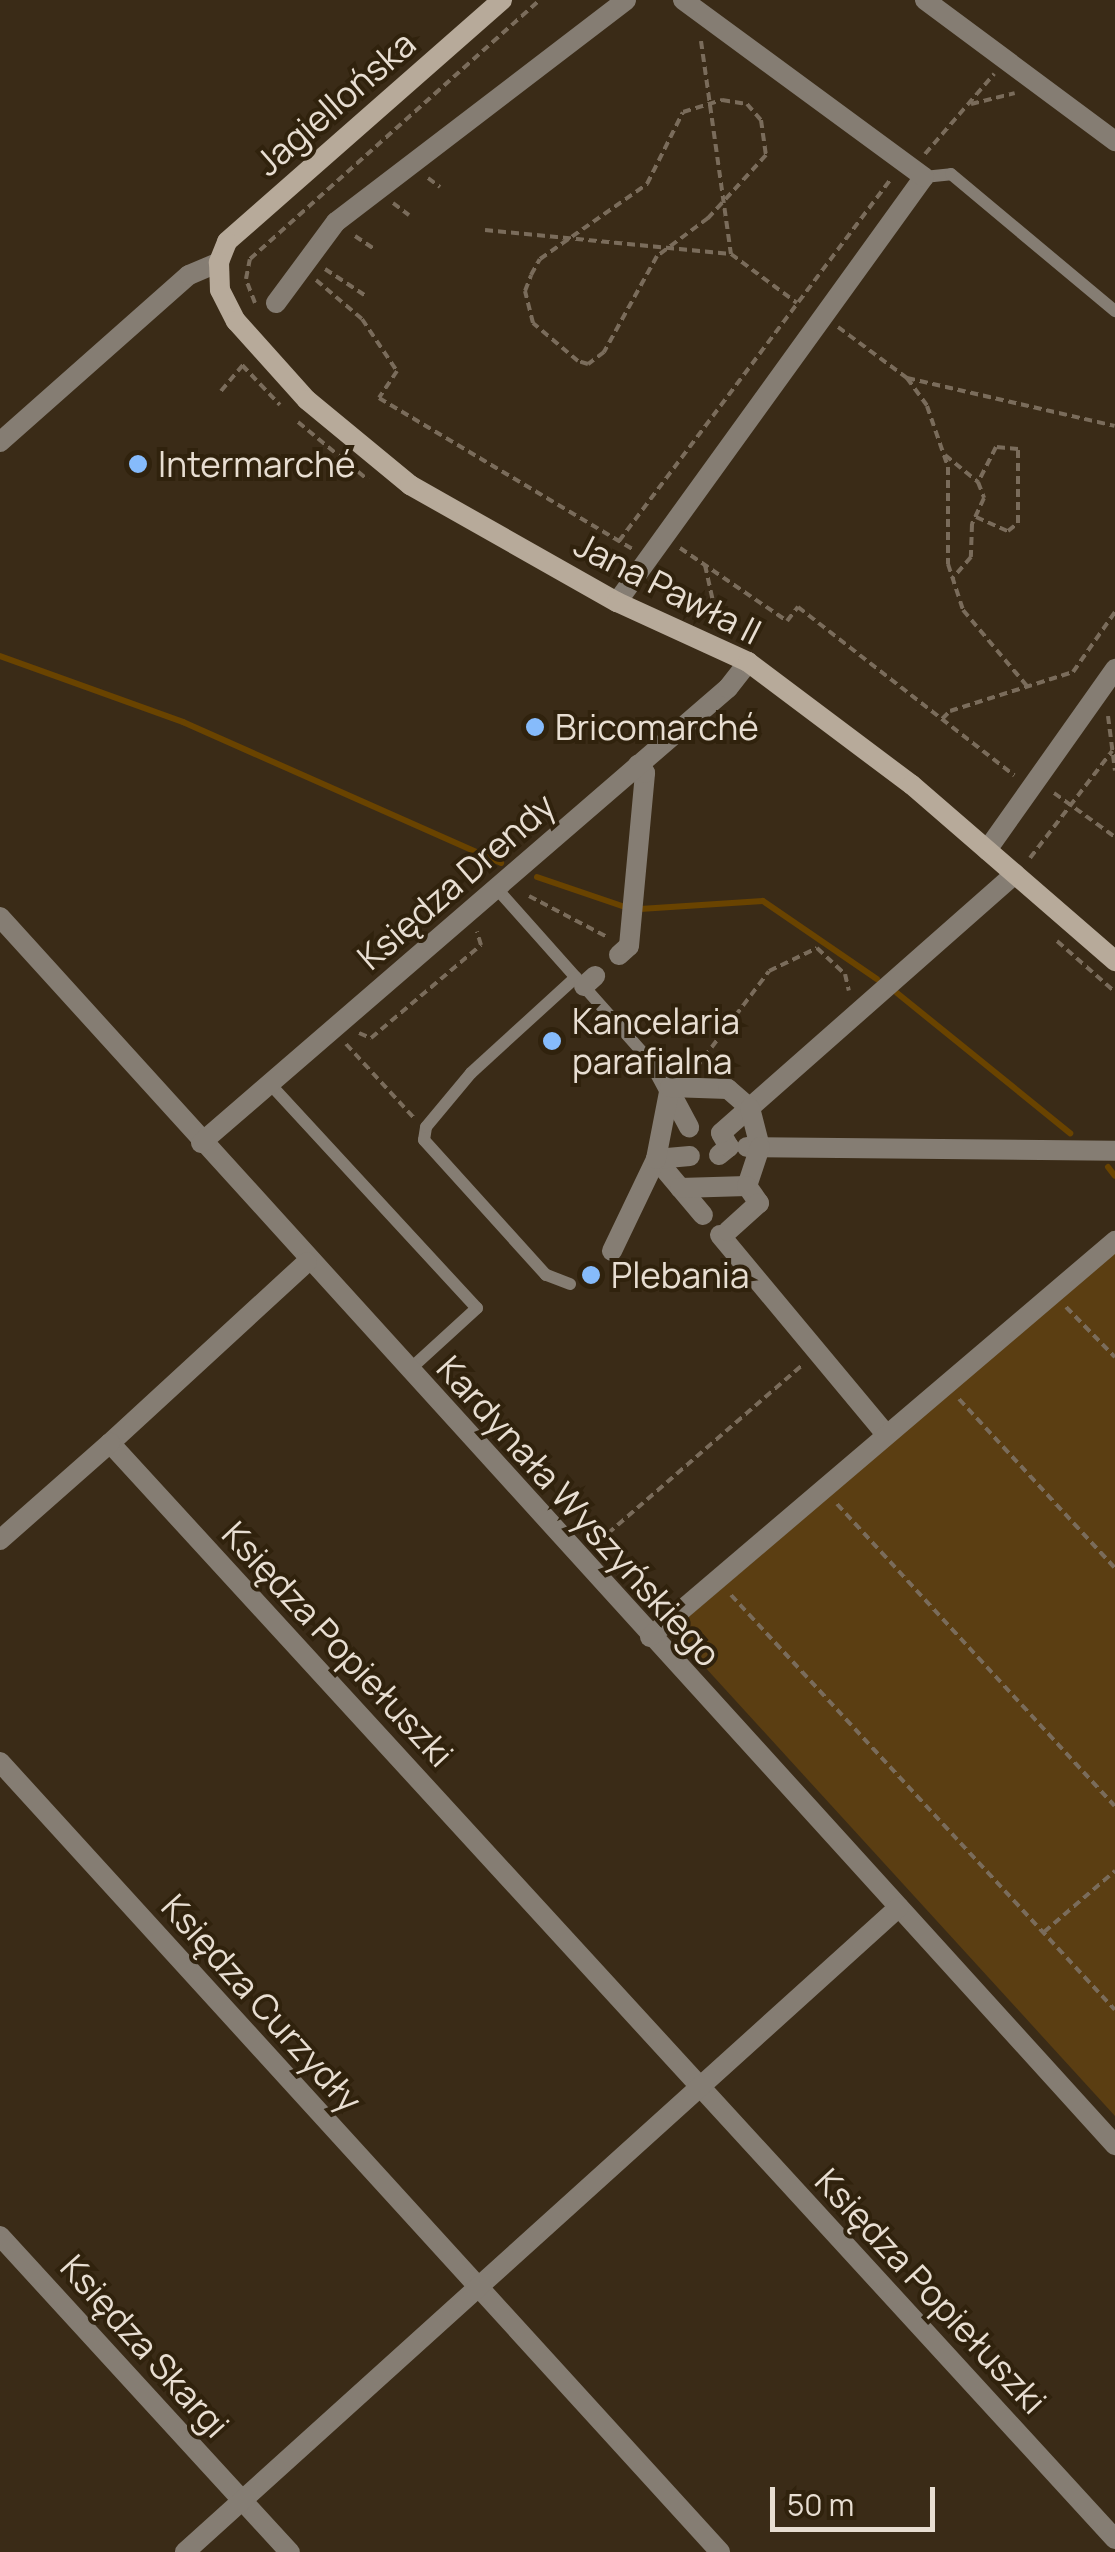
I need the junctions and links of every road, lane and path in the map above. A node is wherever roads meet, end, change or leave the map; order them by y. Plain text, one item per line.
1 (502, 0) edge
2 (540, 0) edge
3 (626, 0) edge
4 (925, 0) edge
5 (690, 5) edge
6 (994, 74) dead end
7 (1019, 92) dead end
8 (710, 102) junction
9 (966, 106) junction
10 (1115, 141) edge
11 (421, 172) dead end
12 (916, 179) junction
13 (440, 187) dead end
14 (390, 201) dead end
15 (724, 202) junction
16 (408, 215) dead end
17 (485, 230) dead end
18 (348, 231) dead end
19 (572, 238) junction
20 (666, 247) junction
21 (376, 250) dead end
22 (731, 254) junction
23 (219, 262) junction
24 (303, 289) dead end
25 (797, 303) junction
26 (270, 308) joint
27 (1115, 311) edge
28 (834, 324) dead end
29 (907, 378) junction
30 (222, 391) dead end
31 (1115, 426) edge
32 (0, 442) edge
33 (944, 455) junction
34 (371, 482) dead end
35 (978, 482) junction
36 (976, 517) junction
37 (619, 541) junction
38 (646, 558) junction
39 (705, 565) junction
40 (952, 579) junction
41 (618, 602) junction
42 (1115, 612) edge
43 (713, 644) junction
44 (748, 662) junction
45 (1115, 669) edge
46 (1027, 686) junction
47 (942, 719) junction
48 (1109, 726) dead end
49 (1113, 739) edge
50 (1112, 751) junction
51 (638, 765) junction
52 (1115, 771) edge
53 (1034, 784) junction
54 (1072, 807) junction
55 (1115, 837) edge
56 (986, 850) junction
57 (1021, 868) junction
58 (497, 889) junction
59 (514, 908) junction
60 (0, 917) edge
61 (473, 919) dead end
62 (1052, 936) dead end
63 (620, 954) joint
64 (1115, 961) edge
65 (585, 980) junction
66 (1115, 992) edge
67 (855, 1015) junction
68 (336, 1032) junction
69 (704, 1061) dead end
70 (664, 1079) junction
71 (270, 1084) junction
72 (750, 1108) junction
73 (412, 1116) dead end
74 (688, 1128) dead end
75 (201, 1144) junction
76 (760, 1147) junction
77 (1115, 1151) edge
78 (690, 1156) dead end
79 (656, 1159) junction
80 (747, 1186) junction
81 (680, 1188) junction
82 (702, 1215) dead end
83 (1115, 1241) edge
84 (612, 1251) dead end
85 (307, 1262) junction
86 (570, 1284) dead end
87 (1053, 1294) junction
88 (817, 1352) junction
89 (1115, 1357) edge
90 (408, 1371) junction
91 (946, 1384) junction
92 (886, 1434) junction
93 (110, 1442) junction
94 (823, 1489) junction
95 (0, 1540) edge
96 (590, 1550) dead end
97 (1115, 1568) edge
98 (717, 1580) junction
99 (650, 1637) junction
100 (0, 1762) edge
101 (1115, 1806) edge
102 (1115, 1871) edge
103 (899, 1907) junction
104 (1044, 1932) junction
105 (1115, 2010) edge
106 (700, 2086) junction
107 (1115, 2145) edge
108 (0, 2236) edge
109 (476, 2287) junction
110 (242, 2500) junction
111 (1115, 2539) edge
112 (185, 2552) edge
113 (290, 2552) edge
114 (720, 2552) edge

1 - 23 street, Jagiellońska
2 - 26 path
3 - 26 street
4 - 10 street
5 - 8 path
5 - 12 street
6 - 9 path
7 - 9 path
8 - 15 path
8 - 15 path
8 - 19 path
9 - 12 path
11 - 13 path
12 - 25 path
12 - 27 lane
12 - 38 street
14 - 16 path
15 - 20 path
15 - 22 path
17 - 19 path
18 - 21 path
19 - 20 path
19 - 20 path
20 - 22 path
22 - 25 path
23 - 32 street
23 - 41 street, Jana Pawła II
24 - 37 path
25 - 37 path
28 - 29 path
29 - 31 path
29 - 33 path
30 - 34 path
33 - 35 path
33 - 40 path
35 - 36 path
35 - 36 path
36 - 40 path
37 - 38 path
38 - 39 path
38 - 41 street
39 - 43 path
39 - 47 path
40 - 46 path
41 - 43 street, Jana Pawła II
42 - 46 path
43 - 44 street, Jana Pawła II
44 - 51 street, Księdza Drendy
44 - 56 street, Jana Pawła II
45 - 53 street
46 - 47 path
47 - 53 path
48 - 49 path
49 - 50 path
50 - 52 path
50 - 54 path
51 - 58 street, Księdza Drendy
51 - 63 street
53 - 54 path
53 - 56 street
54 - 55 path
54 - 57 path
56 - 57 street, Jana Pawła II
57 - 64 street, Jana Pawła II
57 - 67 street
58 - 59 lane
58 - 68 street, Księdza Drendy
59 - 63 path
59 - 65 lane
60 - 75 street, Kardynała Wyszyńskiego
61 - 68 path
62 - 66 path
65 - 70 lane
65 - 86 lane
67 - 69 path
67 - 72 street
68 - 71 street, Księdza Drendy
68 - 73 path
70 - 72 street
70 - 74 street
70 - 79 street
71 - 75 street, Księdza Drendy
71 - 90 lane
72 - 76 street
72 - 76 street
75 - 85 street, Kardynała Wyszyńskiego
76 - 77 street
76 - 80 street
78 - 79 street
79 - 81 street
79 - 84 street
80 - 81 street
80 - 88 street
81 - 82 street
83 - 87 street
85 - 90 street, Kardynała Wyszyńskiego
85 - 93 street
87 - 89 path
87 - 91 street
88 - 92 street
88 - 96 path
90 - 99 street, Kardynała Wyszyńskiego
91 - 92 street
91 - 97 path
92 - 94 street
93 - 95 street
93 - 106 street, Księdza Popiełuszki
94 - 98 street
94 - 101 path
98 - 99 street
98 - 104 path
99 - 103 street, Kardynała Wyszyńskiego
100 - 109 street, Księdza Curzydły
102 - 104 path
103 - 106 street
103 - 107 street, Kardynała Wyszyńskiego
104 - 105 path
106 - 109 street
106 - 111 street, Księdza Popiełuszki
108 - 110 street, Księdza Skargi
109 - 110 street
109 - 114 street, Księdza Curzydły
110 - 112 street
110 - 113 street, Księdza Skargi

